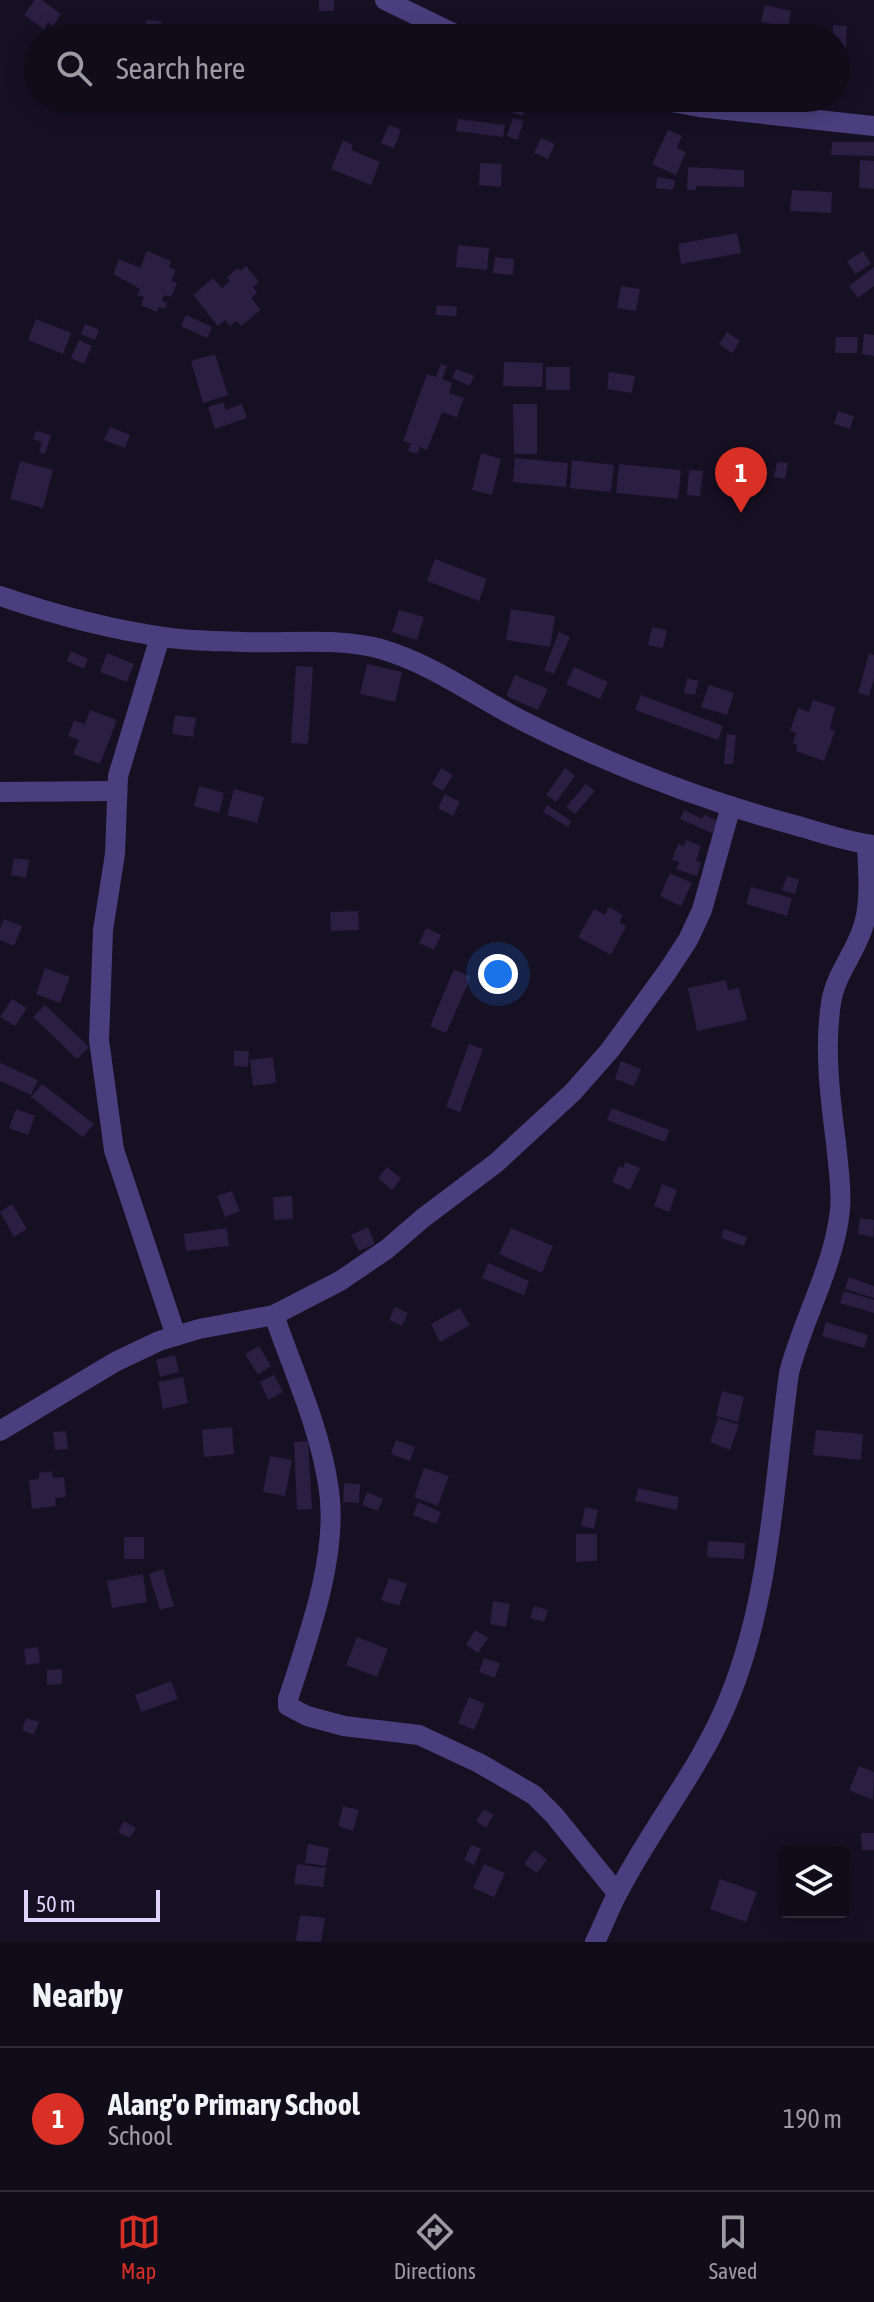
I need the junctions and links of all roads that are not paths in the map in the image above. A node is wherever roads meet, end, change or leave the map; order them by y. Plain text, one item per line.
1 (385, 0) edge
2 (434, 24) edge
3 (745, 112) edge
4 (874, 126) edge
5 (0, 596) edge
6 (160, 637) junction
7 (117, 791) junction
8 (0, 792) edge
9 (731, 806) junction
10 (870, 845) edge
11 (274, 1315) junction
12 (176, 1336) junction
13 (0, 1431) edge
14 (617, 1893) junction
15 (595, 1942) edge

1 - 2 street
3 - 4 street
5 - 6 street
6 - 7 street
6 - 9 street
7 - 8 street
7 - 12 street
9 - 10 street
9 - 11 street
10 - 14 street
11 - 12 street
11 - 14 street
12 - 13 street
14 - 15 street

